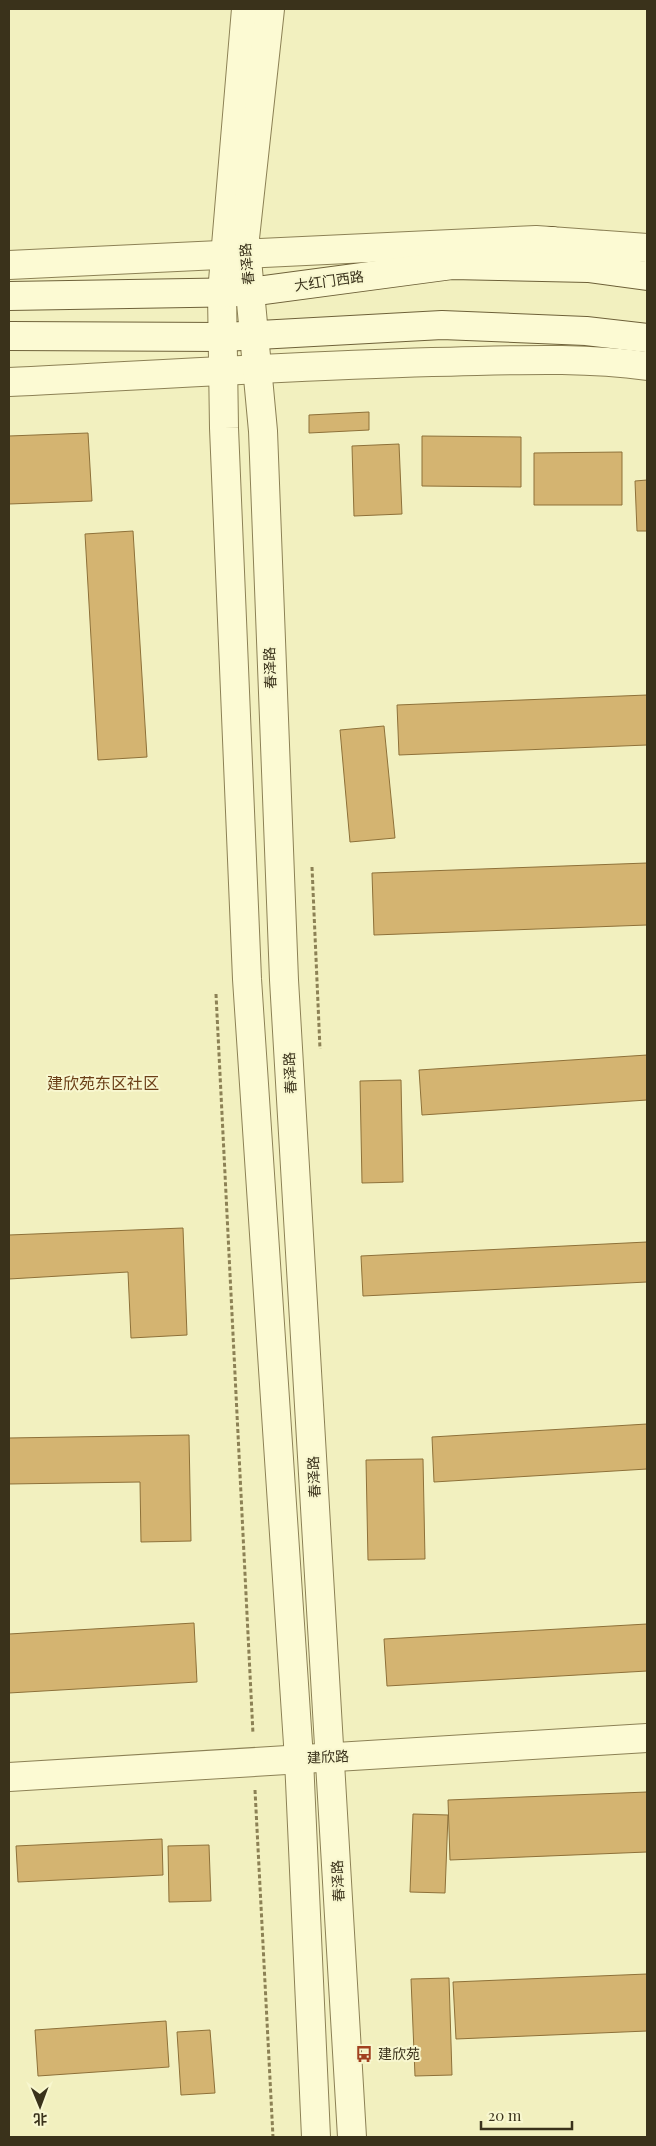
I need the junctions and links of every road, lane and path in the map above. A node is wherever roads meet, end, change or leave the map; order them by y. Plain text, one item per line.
1 (246, 9) edge
2 (270, 9) edge
3 (552, 241) junction
4 (598, 244) junction
5 (647, 248) edge
6 (236, 255) junction
7 (9, 265) edge
8 (525, 266) junction
9 (620, 272) junction
10 (647, 276) edge
11 (249, 292) junction
12 (222, 293) junction
13 (9, 296) edge
14 (9, 336) edge
15 (254, 336) junction
16 (224, 338) junction
17 (647, 338) edge
18 (647, 366) edge
19 (257, 370) junction
20 (224, 372) junction
21 (9, 382) edge
22 (216, 989) dead end
23 (647, 1738) edge
24 (331, 1757) junction
25 (298, 1759) junction
26 (254, 1762) junction
27 (9, 1777) edge
28 (273, 2137) edge
29 (316, 2137) edge
30 (352, 2137) edge

1 - 6 street, 春泽路
2 - 6 street, 春泽路
3 - 4 street
3 - 6 street
3 - 8 street
4 - 5 street
4 - 9 street
6 - 7 street
6 - 11 street, 春泽路
6 - 12 street, 春泽路
8 - 9 street, 大红门西路
8 - 11 street, 大红门西路
9 - 10 street, 大红门西路
11 - 12 street, 大红门西路
11 - 15 street, 春泽路
12 - 13 street, 大红门西路
12 - 16 street, 春泽路
14 - 16 street
15 - 16 street
15 - 17 street
15 - 19 street, 春泽路
16 - 20 street, 春泽路
18 - 19 street
19 - 20 street
19 - 24 street, 春泽路
20 - 21 street
20 - 25 street, 春泽路
22 - 26 path
23 - 24 street, 建欣路
24 - 25 street, 建欣路
24 - 30 street, 春泽路
25 - 26 street, 建欣路
25 - 29 street, 春泽路
26 - 27 street, 建欣路
26 - 28 path

